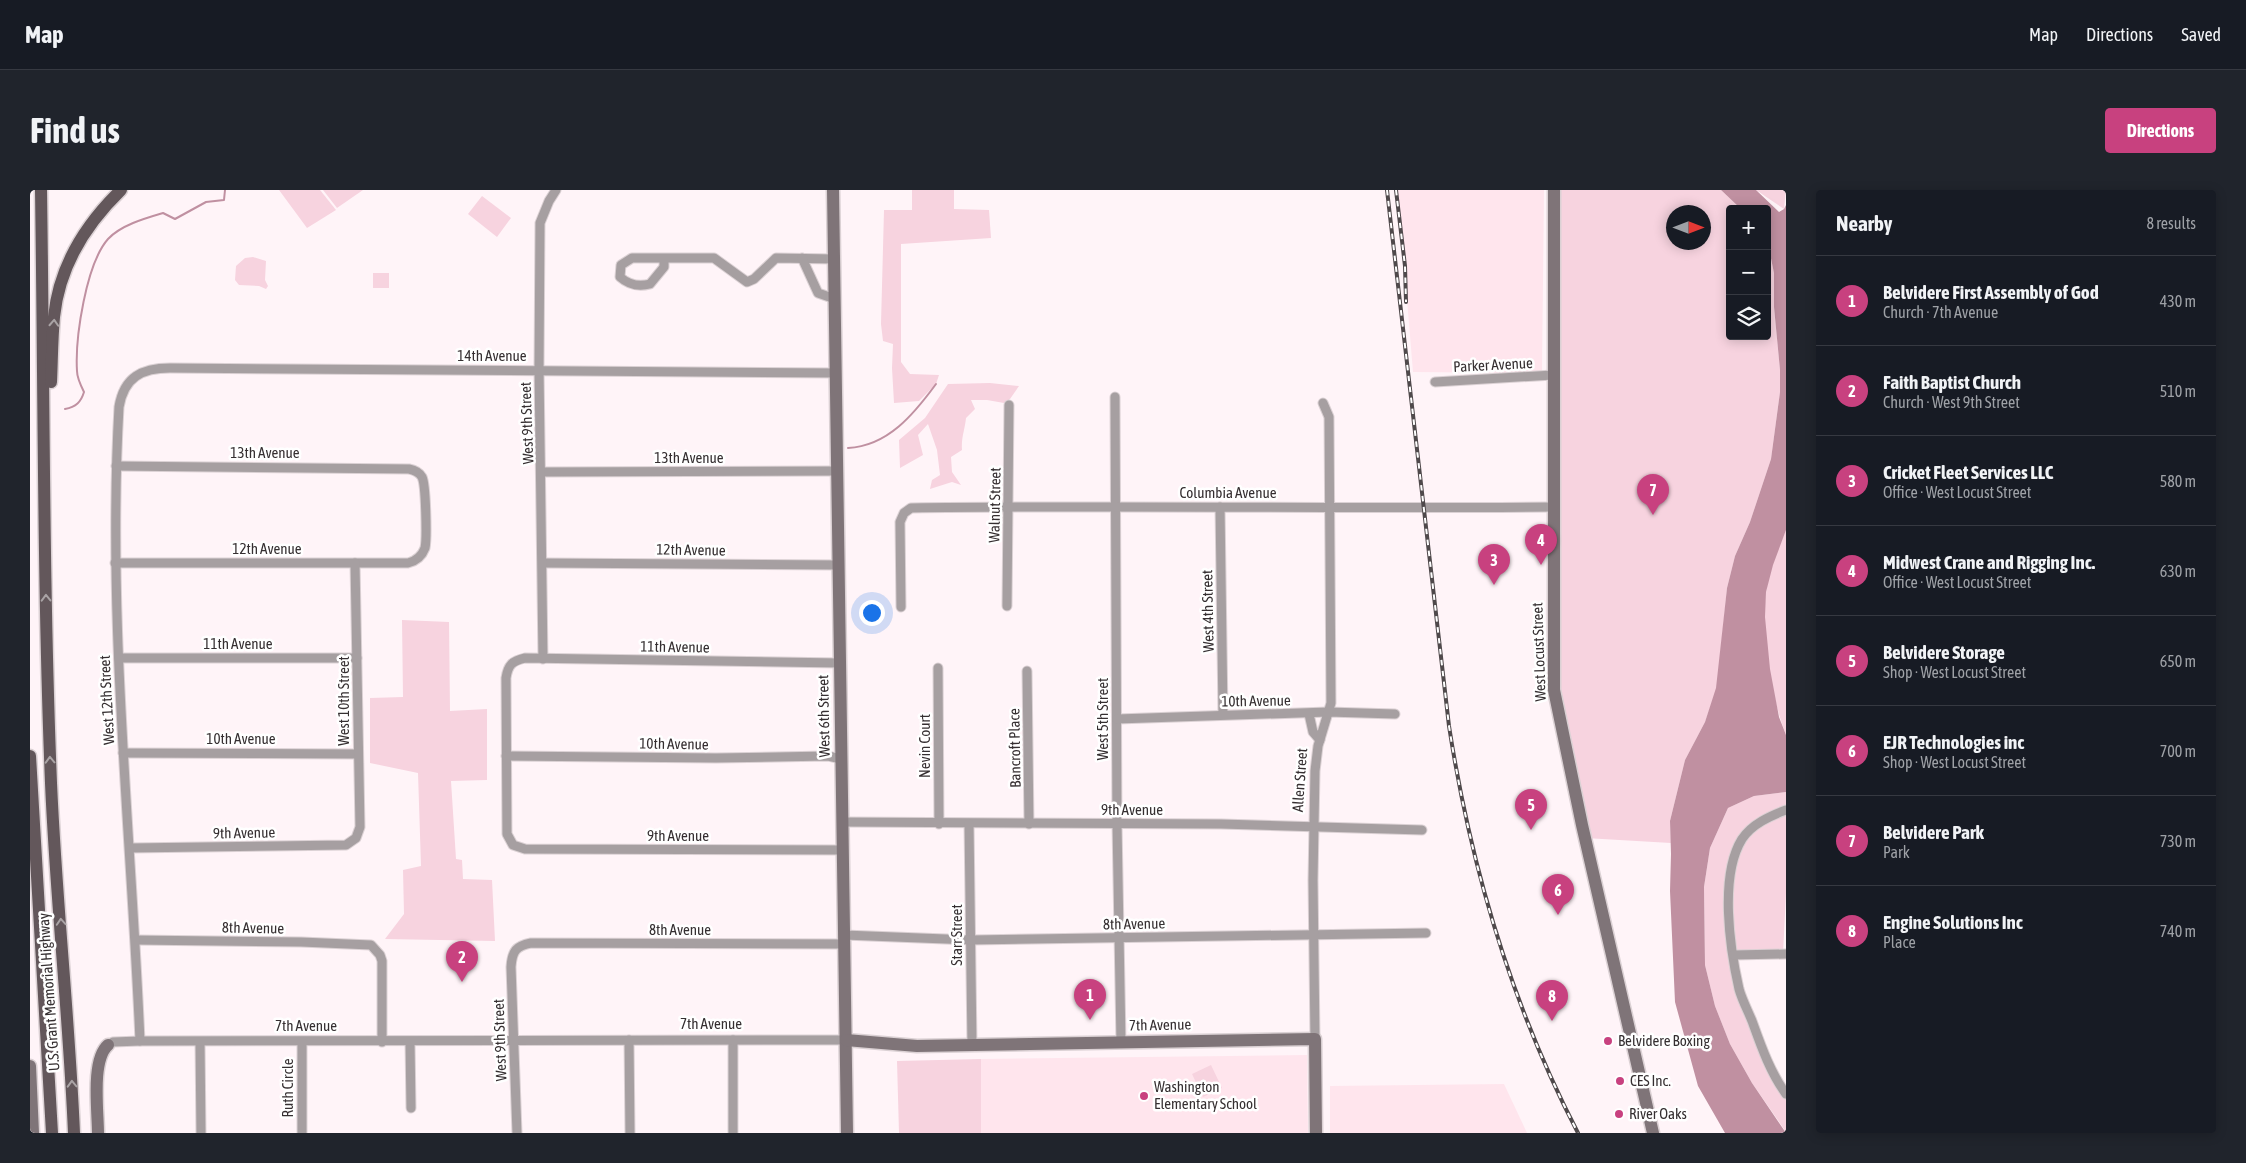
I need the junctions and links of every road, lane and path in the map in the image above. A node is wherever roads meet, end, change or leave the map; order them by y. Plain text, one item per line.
1 (41, 190) edge
2 (121, 190) edge
3 (556, 190) edge
4 (832, 190) edge
5 (1554, 190) edge
6 (664, 258) junction
7 (802, 258) junction
8 (834, 259) junction
9 (835, 300) junction
10 (148, 370) joint
11 (539, 370) junction
12 (836, 373) junction
13 (1553, 375) junction
14 (1435, 382) dead end
15 (1115, 397) dead end
16 (1322, 403) dead end
17 (1009, 404) dead end
18 (116, 466) junction
19 (837, 471) junction
20 (542, 472) junction
21 (1114, 506) junction
22 (1220, 506) junction
23 (1330, 506) junction
24 (1008, 507) junction
25 (1553, 507) junction
26 (44, 512) junction
27 (418, 559) joint
28 (115, 563) junction
29 (355, 563) junction
30 (543, 563) junction
31 (838, 565) junction
32 (1008, 606) dead end
33 (901, 608) dead end
34 (119, 658) junction
35 (357, 658) junction
36 (543, 659) junction
37 (840, 663) junction
38 (938, 668) dead end
39 (1027, 671) dead end
40 (1328, 712) junction
41 (1223, 714) junction
42 (1309, 714) junction
43 (1395, 714) dead end
44 (1117, 719) junction
45 (1320, 740) junction
46 (123, 753) junction
47 (358, 754) junction
48 (30, 756) edge
49 (506, 756) junction
50 (841, 759) junction
51 (1786, 810) edge
52 (842, 822) junction
53 (939, 824) junction
54 (970, 824) junction
55 (1029, 824) junction
56 (1117, 824) junction
57 (1314, 826) junction
58 (1422, 830) dead end
59 (356, 838) joint
60 (130, 848) junction
61 (843, 850) junction
62 (1426, 933) dead end
63 (1314, 936) junction
64 (1119, 938) junction
65 (136, 940) junction
66 (844, 940) junction
67 (971, 940) junction
68 (518, 947) joint
69 (1786, 954) edge
70 (1734, 956) junction
71 (1315, 1039) junction
72 (629, 1040) junction
73 (733, 1040) junction
74 (846, 1040) junction
75 (140, 1041) junction
76 (515, 1041) junction
77 (200, 1042) junction
78 (302, 1042) junction
79 (382, 1042) junction
80 (410, 1042) junction
81 (1121, 1042) junction
82 (108, 1045) joint
83 (972, 1046) junction
84 (30, 1066) edge
85 (1786, 1094) edge
86 (411, 1108) dead end
87 (34, 1133) edge
88 (52, 1133) edge
89 (74, 1133) edge
90 (98, 1133) edge
91 (201, 1133) edge
92 (302, 1133) edge
93 (518, 1133) edge
94 (630, 1133) edge
95 (734, 1133) edge
96 (847, 1133) edge
97 (1316, 1133) edge
98 (1653, 1133) edge

1 - 26 main road, U.S. Grant Memorial Highway
26 -> 2 main road
3 - 11 street, West 9th Street
4 - 8 street, West 6th Street
5 - 13 street, West Locust Street
6 - 6 street
6 - 7 street
7 - 8 street
7 - 9 street
8 - 9 street, West 6th Street
9 - 12 street, West 6th Street
10 - 11 street, 14th Avenue
10 - 18 street, West 12th Street
11 - 12 street, 14th Avenue
11 - 20 street, West 9th Street
12 - 19 street, West 6th Street
13 - 14 street, Parker Avenue
13 - 25 street, West Locust Street
15 - 21 street, West 5th Street
16 - 23 street, Allen Street
17 - 24 street, Walnut Street
18 - 27 street, 13th Avenue
18 - 28 street, West 12th Street
19 - 20 street, 13th Avenue
19 - 31 street, West 6th Street
20 - 30 street, West 9th Street
21 - 22 street, Columbia Avenue
21 - 24 street, Columbia Avenue
21 - 44 street, West 5th Street
22 - 23 street, Columbia Avenue
22 - 41 street, West 4th Street
23 - 25 street, Columbia Avenue
23 - 40 street, Allen Street
24 - 32 street, Walnut Street
24 - 33 street, Columbia Avenue
25 - 98 street, West Locust Street
89 -> 26 main road, U.S. Grant Memorial Highway
27 - 29 street, 12th Avenue
28 - 29 street, 12th Avenue
28 - 34 street, West 12th Street
29 - 35 street, West 10th Street
30 - 31 street, 12th Avenue
30 - 36 street, West 9th Street
31 - 37 street, West 6th Street
34 - 35 street, 11th Avenue
34 - 46 street, West 12th Street
35 - 47 street, West 10th Street
36 - 37 street, 11th Avenue
36 - 49 street, 11th Avenue
37 - 50 street, West 6th Street
38 - 53 street, Nevin Court
39 - 55 street, Bancroft Place
40 - 42 street, 10th Avenue
40 - 43 street, 10th Avenue
40 - 45 street, Allen Street
41 - 42 street, 10th Avenue
41 - 44 street, 10th Avenue
42 - 45 street
44 - 56 street, West 5th Street
45 - 57 street, Allen Street
46 - 47 street, 10th Avenue
46 - 60 street, West 12th Street
47 - 59 street, West 10th Street
48 - 88 main road, U.S. Grant Memorial Highway
49 - 50 street, 10th Avenue
49 - 61 street, 9th Avenue
50 - 52 street, West 6th Street
51 - 70 street
52 - 53 street, 9th Avenue
52 - 61 street, West 6th Street
53 - 54 street, 9th Avenue
54 - 55 street, 9th Avenue
54 - 67 street, Starr Street
55 - 56 street, 9th Avenue
56 - 57 street, 9th Avenue
56 - 64 street, West 5th Street
57 - 58 street, 9th Avenue
57 - 63 street, Allen Street
59 - 60 street, 9th Avenue
60 - 65 street, West 12th Street
61 - 66 street, West 6th Street
62 - 63 street, 8th Avenue
63 - 64 street, 8th Avenue
63 - 71 street, Allen Street
64 - 67 street, 8th Avenue
64 - 81 street, West 5th Street
65 - 75 street, West 12th Street
65 - 79 street, 8th Avenue
66 - 67 street, 8th Avenue
66 - 68 street, 8th Avenue
66 - 74 street, West 6th Street
67 - 83 street, Starr Street
68 - 76 street, West 9th Street
69 - 70 street
70 - 85 street
71 - 81 street, 7th Avenue
71 - 97 street, Allen Street
72 - 73 street, 7th Avenue
72 - 76 street, 7th Avenue
72 - 94 street
73 - 74 street, 7th Avenue
73 - 95 street
74 - 83 street, 7th Avenue
74 - 96 street, West 6th Street
75 - 77 street, 7th Avenue
75 - 82 street, 7th Avenue
76 - 80 street, 7th Avenue
76 - 93 street, West 9th Street
77 - 78 street, 7th Avenue
77 - 91 street
78 - 79 street, 7th Avenue
78 - 92 street, Ruth Circle
79 - 80 street, 7th Avenue
80 - 86 street
81 - 83 street, 7th Avenue
82 - 90 street
84 - 87 street

